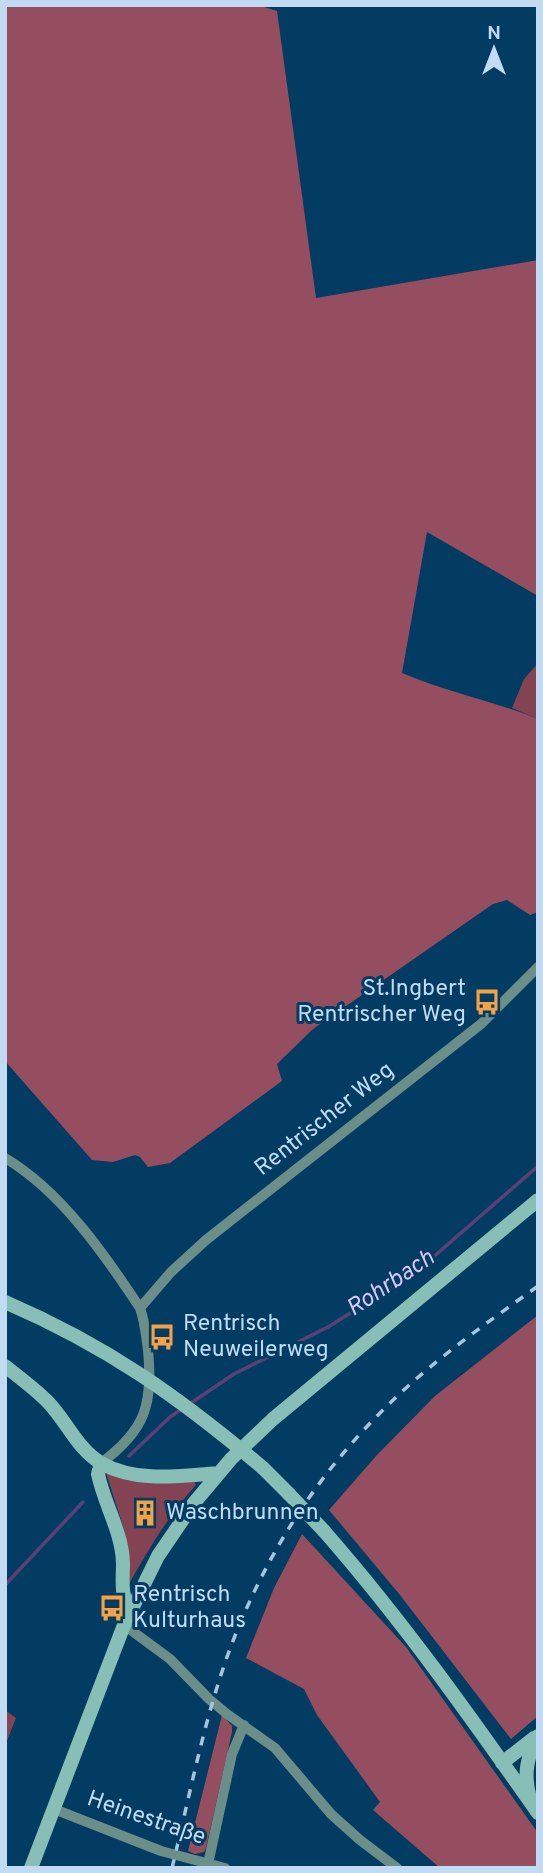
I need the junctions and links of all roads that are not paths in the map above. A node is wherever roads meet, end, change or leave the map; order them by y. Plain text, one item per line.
1 (538, 967) edge
2 (5, 1158) edge
3 (538, 1200) edge
4 (5, 1302) edge
5 (140, 1308) junction
6 (5, 1366) edge
7 (101, 1463) junction
8 (219, 1473) junction
9 (130, 1610) junction
10 (124, 1625) junction
11 (244, 1725) junction
12 (538, 1735) edge
13 (502, 1763) junction
14 (54, 1809) junction
15 (535, 1810) edge
16 (208, 1864) junction
17 (31, 1868) edge
18 (225, 1868) edge
19 (397, 1868) edge

1 - 5 street, Rentrischer Weg
2 - 5 street
3 - 8 main road
4 - 13 main road, bridge
5 - 7 street
6 - 7 main road
7 - 8 main road
7 - 9 main road
8 - 9 main road
9 - 10 main road
10 - 11 street
10 - 14 main road
11 - 16 street
11 - 19 street
12 - 13 main road
12 - 15 main road
13 - 15 main road
14 - 16 street, Heinestraße
14 - 17 main road
16 - 18 street, Heinestraße

